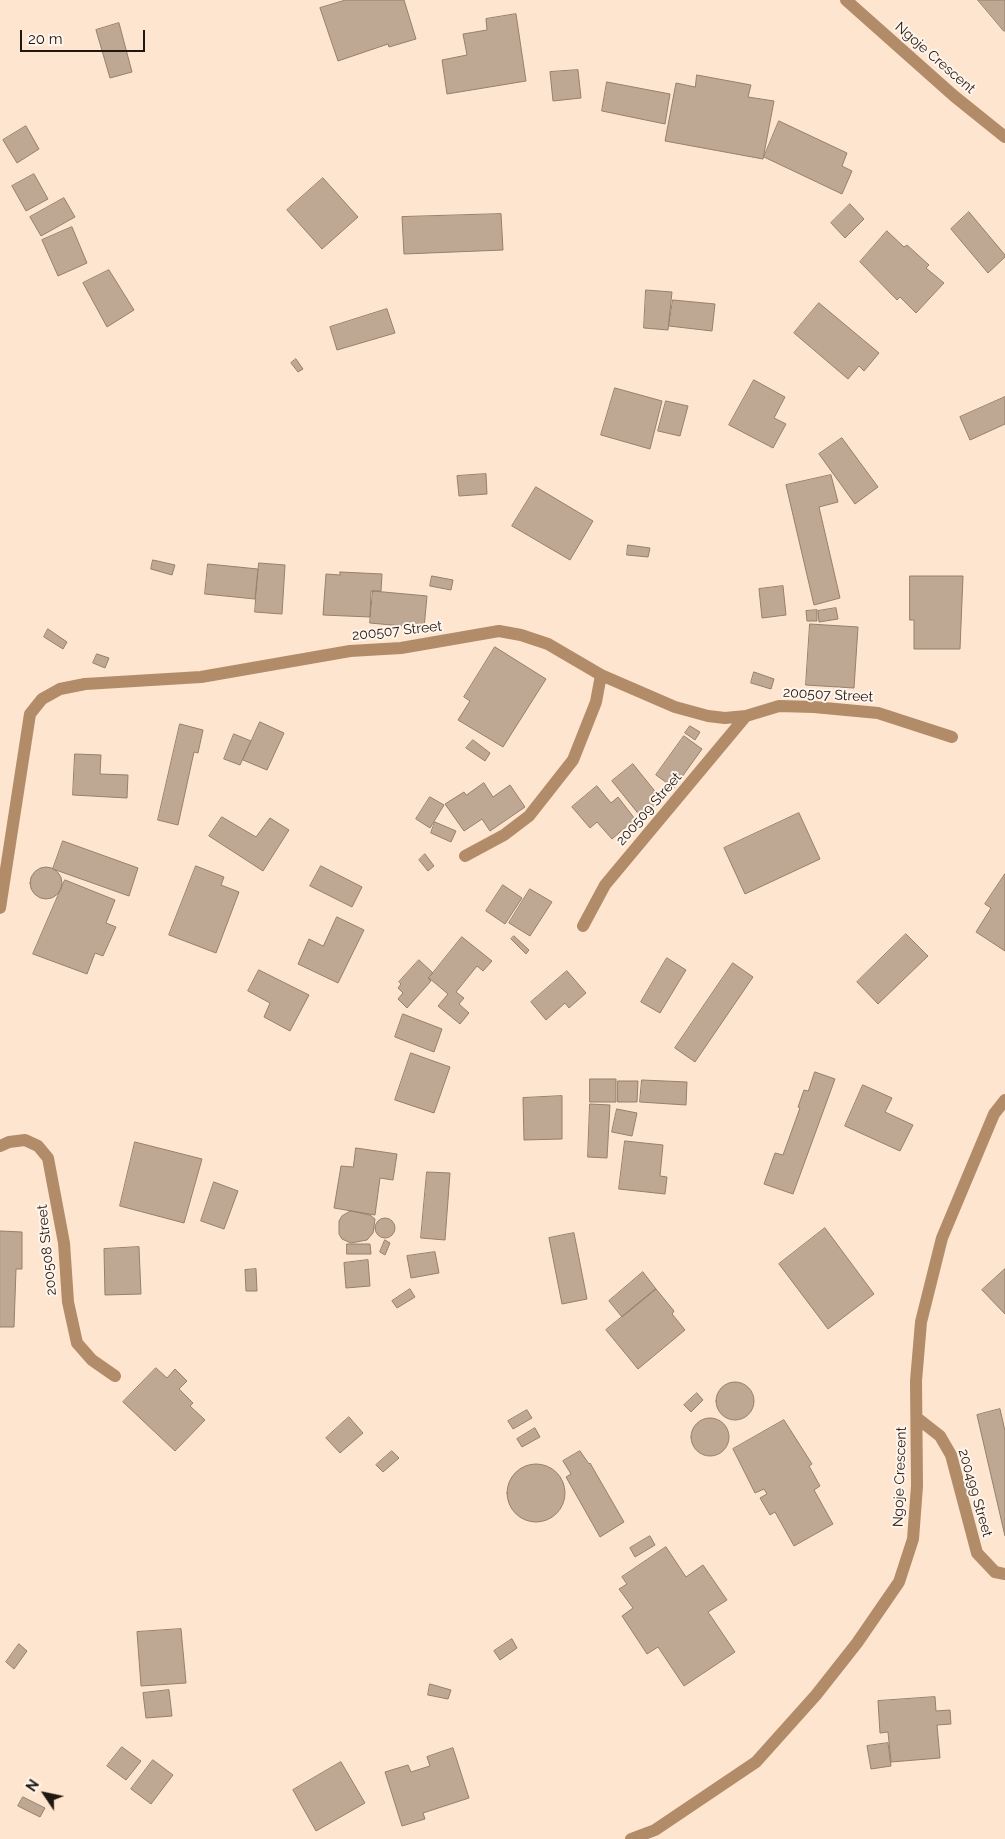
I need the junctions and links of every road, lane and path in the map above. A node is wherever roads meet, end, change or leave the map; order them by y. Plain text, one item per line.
1 (846, 0) edge
2 (1005, 137) edge
3 (601, 675) junction
4 (746, 716) junction
5 (952, 737) dead end
6 (465, 856) dead end
7 (0, 908) edge
8 (583, 926) dead end
9 (1005, 1100) edge
10 (0, 1146) edge
11 (115, 1376) dead end
12 (917, 1418) junction
13 (1005, 1574) edge
14 (631, 1839) edge

1 - 2 street, Ngoje Crescent
3 - 4 street, 200507 Street
3 - 6 street
3 - 7 street, 200507 Street
4 - 5 street, 200507 Street
4 - 8 street, 200509 Street
9 - 12 street, Ngoje Crescent
10 - 11 street, 200508 Street
12 - 13 street, 200499 Street
12 - 14 street, Ngoje Crescent

